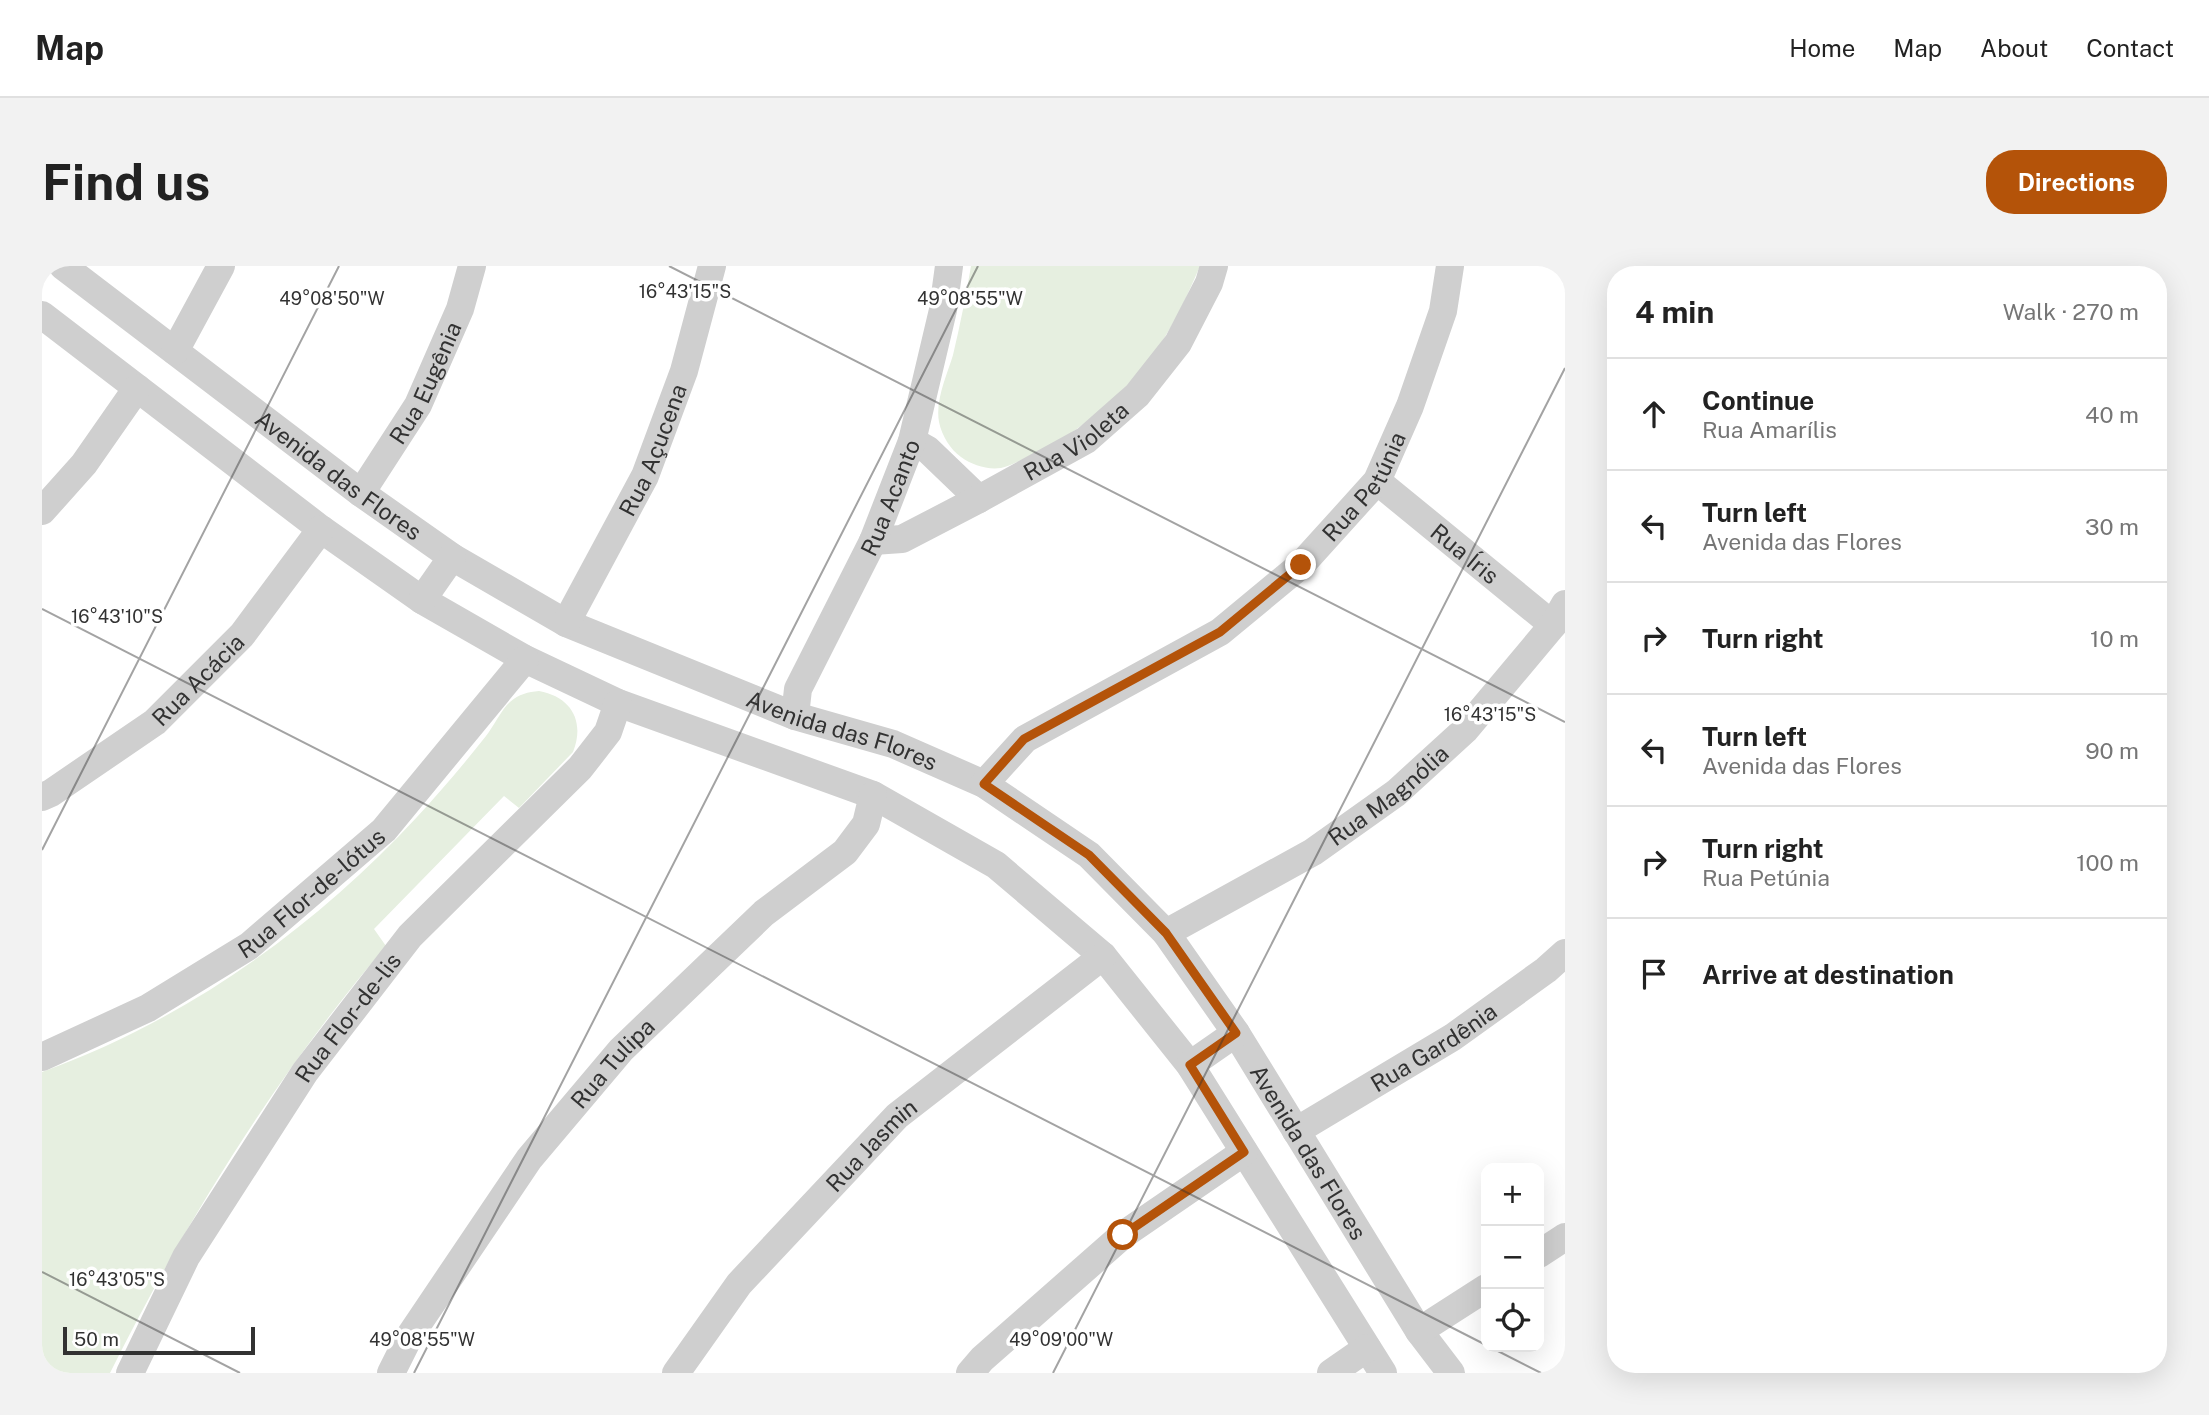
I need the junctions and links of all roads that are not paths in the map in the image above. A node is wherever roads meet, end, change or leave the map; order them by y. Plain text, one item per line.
1 (64, 266) edge
2 (220, 266) edge
3 (472, 266) edge
4 (712, 266) edge
5 (949, 266) edge
6 (1214, 266) edge
7 (1450, 266) edge
8 (42, 316) edge
9 (175, 351) junction
10 (137, 388) junction
11 (912, 441) junction
12 (1377, 481) junction
13 (361, 493) junction
14 (979, 499) junction
15 (42, 511) edge
16 (321, 529) junction
17 (873, 541) junction
18 (452, 556) junction
19 (422, 600) junction
20 (1559, 615) edge
21 (566, 623) junction
22 (525, 659) junction
23 (618, 703) junction
24 (795, 716) junction
25 (984, 784) junction
26 (873, 795) junction
27 (42, 797) edge
28 (1166, 933) junction
29 (1565, 953) edge
30 (1103, 956) junction
31 (1236, 1033) junction
32 (42, 1057) edge
33 (1190, 1065) junction
34 (1296, 1131) junction
35 (1244, 1152) junction
36 (1565, 1237) edge
37 (1544, 1251) edge
38 (1484, 1289) edge
39 (1419, 1331) junction
40 (1367, 1348) junction
41 (130, 1373) edge
42 (391, 1373) edge
43 (676, 1373) edge
44 (970, 1373) edge
45 (1331, 1373) edge
46 (1383, 1373) edge
47 (1451, 1373) edge

1 - 9 street, Avenida das Flores
2 - 9 street
3 - 13 street, Rua Eugênia
4 - 21 street, Rua Açucena
5 - 11 street, Rua Acanto
6 - 14 street, Rua Violeta
7 - 12 street, Rua Petúnia
8 - 10 street
9 - 13 street, Avenida das Flores
10 - 15 street
10 - 16 street
11 - 14 street
11 - 17 street, Rua Acanto
12 - 20 street, Rua Íris
12 - 25 street, Rua Petúnia
13 - 18 street, Avenida das Flores
14 - 17 street, Rua Violeta
16 - 19 street
16 - 27 street, Rua Acácia
17 - 24 street, Rua Acanto
18 - 19 street
18 - 21 street, Avenida das Flores
19 - 22 street
20 - 28 street, Rua Magnólia
21 - 24 street, Avenida das Flores
22 - 23 street
22 - 32 street, Rua Flor-de-lótus
23 - 26 street
23 - 41 street, Rua Flor-de-lis
24 - 25 street, Avenida das Flores
25 - 28 street, Avenida das Flores
26 - 30 street
26 - 42 street, Rua Tulipa
28 - 31 street, Avenida das Flores
29 - 34 street, Rua Gardênia
30 - 33 street
30 - 43 street, Rua Jasmin
31 - 33 street
31 - 34 street, Avenida das Flores
33 - 35 street
34 - 39 street, Avenida das Flores
35 - 40 street
35 - 44 street
36 - 37 street
38 - 39 street
39 - 47 street, Avenida das Flores
40 - 45 street
40 - 46 street

